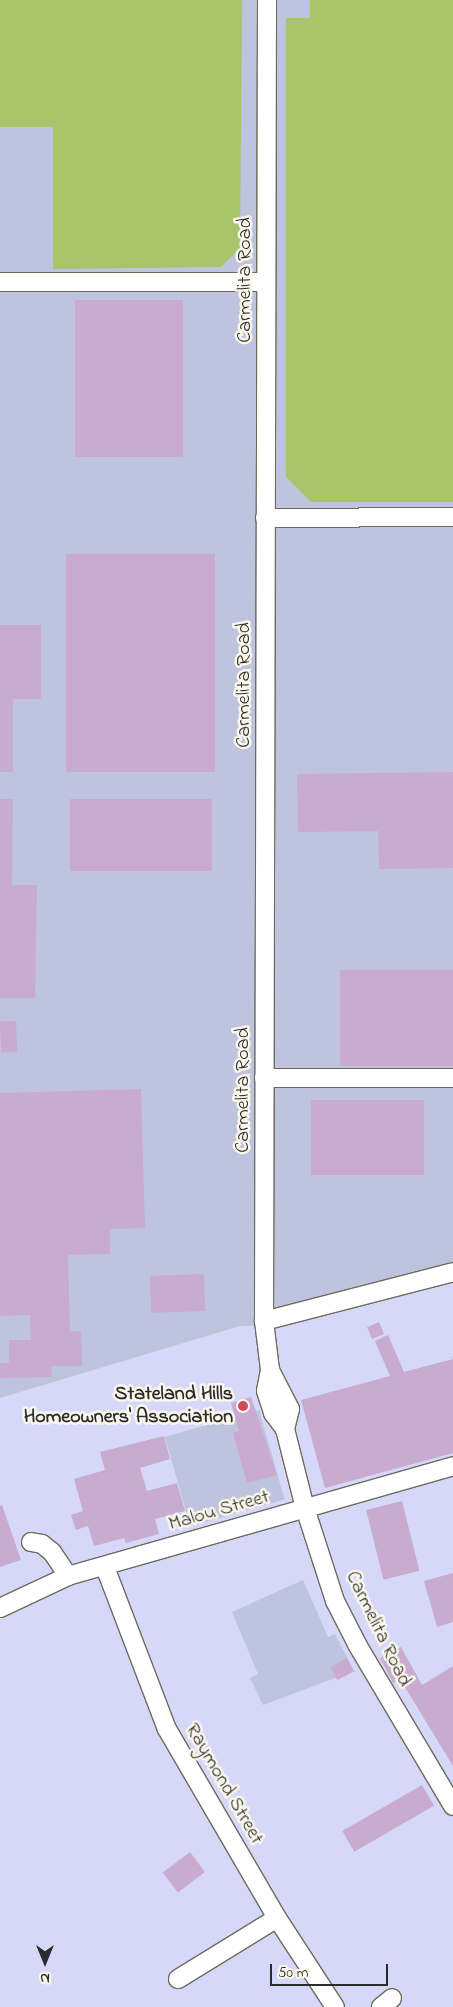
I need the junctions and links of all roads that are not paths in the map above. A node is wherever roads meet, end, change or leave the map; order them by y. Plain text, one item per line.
1 (267, 0) edge
2 (0, 282) edge
3 (266, 282) junction
4 (453, 517) edge
5 (265, 518) junction
6 (264, 1078) junction
7 (453, 1078) edge
8 (453, 1272) edge
9 (264, 1321) junction
10 (453, 1466) edge
11 (305, 1508) junction
12 (31, 1542) dead end
13 (105, 1567) junction
14 (68, 1576) junction
15 (0, 1608) edge
16 (453, 1806) edge
17 (277, 1918) junction
18 (178, 1979) dead end
19 (335, 2007) edge

1 - 3 street, Carmelita Road
2 - 3 street
3 - 5 street, Carmelita Road
4 - 5 street
5 - 6 street, Carmelita Road
6 - 7 street
6 - 9 street, Carmelita Road
8 - 9 street
9 - 11 street, Carmelita Road
10 - 11 street, Malou Street
11 - 13 street, Malou Street
11 - 16 street, Carmelita Road
12 - 14 street
13 - 14 street, Malou Street
13 - 17 street, Raymond Street
14 - 15 street, Malou Street
17 - 18 street
17 - 19 street, Raymond Street

